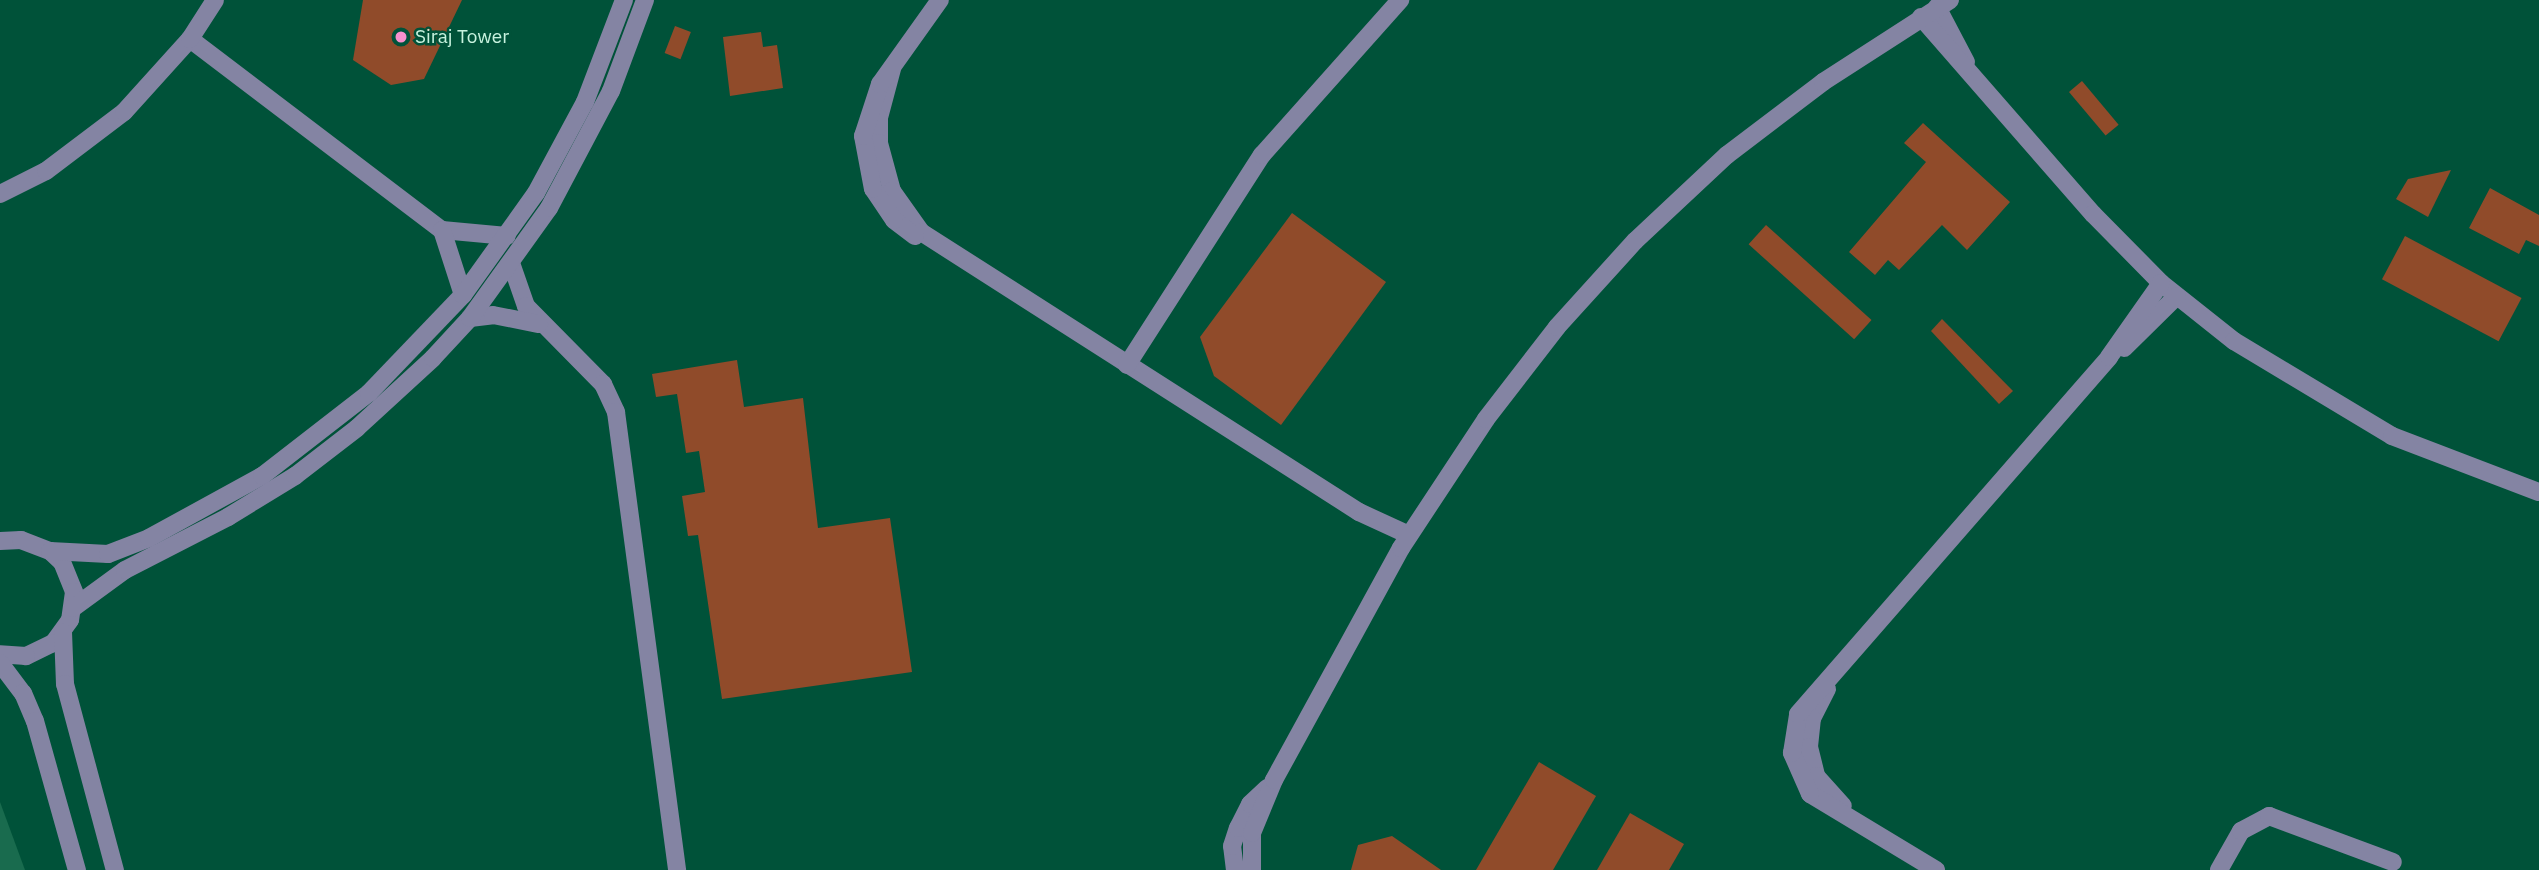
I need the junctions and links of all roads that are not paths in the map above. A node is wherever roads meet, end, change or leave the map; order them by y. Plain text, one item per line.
1 (215, 0) edge
2 (624, 0) edge
3 (645, 0) edge
4 (940, 0) edge
5 (1400, 0) edge
6 (1943, 4) edge
7 (1921, 17) junction
8 (190, 39) junction
9 (1971, 79) junction
10 (0, 194) edge
11 (442, 230) junction
12 (507, 236) junction
13 (511, 263) junction
14 (2161, 283) junction
15 (463, 295) junction
16 (2178, 296) junction
17 (470, 318) junction
18 (539, 324) junction
19 (2109, 357) junction
20 (1127, 365) junction
21 (2539, 492) edge
22 (0, 541) edge
23 (1405, 542) junction
24 (50, 551) junction
25 (73, 608) junction
26 (63, 632) junction
27 (0, 654) edge
28 (0, 663) edge
29 (1274, 780) junction
30 (2393, 862) dead end
31 (77, 870) edge
32 (115, 870) edge
33 (677, 870) edge
34 (1235, 870) edge
35 (1252, 870) edge
36 (1936, 870) edge
37 (2219, 870) edge

1 - 8 street
2 - 12 street
3 - 13 street
4 - 20 street
5 - 20 street
6 - 7 street
6 - 9 street
7 - 9 street
7 - 23 street
8 - 10 street
8 - 11 street
9 - 14 street
11 - 12 street
11 - 15 street
12 - 15 street
13 - 17 street
13 - 18 street
14 - 16 street
14 - 19 street
15 - 24 street
16 - 19 street
16 - 21 street
17 - 18 street
17 - 25 street
18 - 33 street
19 - 36 street
20 - 23 street
22 - 24 street
23 - 29 street
24 - 25 street
25 - 26 street
26 - 27 street
26 - 32 street
28 - 31 street
29 - 34 street
29 - 35 street
30 - 37 street

